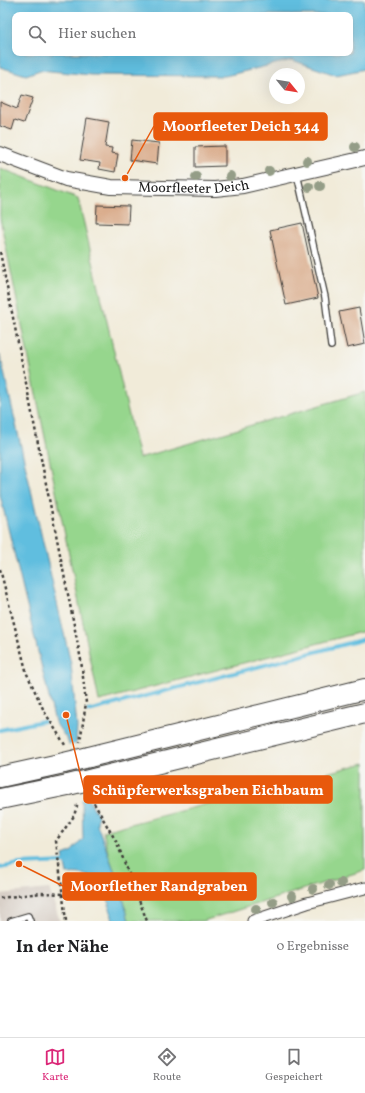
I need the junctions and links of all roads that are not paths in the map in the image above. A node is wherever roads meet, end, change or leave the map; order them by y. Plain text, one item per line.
1 (0, 154) edge
2 (365, 158) edge
3 (297, 174) junction
4 (331, 346) dead end
5 (365, 689) edge
6 (365, 713) edge
7 (0, 777) edge
8 (0, 799) edge
9 (365, 888) edge
10 (11, 921) edge
11 (30, 921) edge
12 (253, 921) edge

1 - 3 street, Moorfleeter Deich
2 - 3 street, Moorfleeter Deich
3 - 4 lane
5 - 7 highway, bridge
6 - 8 highway, bridge
9 - 12 street
10 - 11 lane

